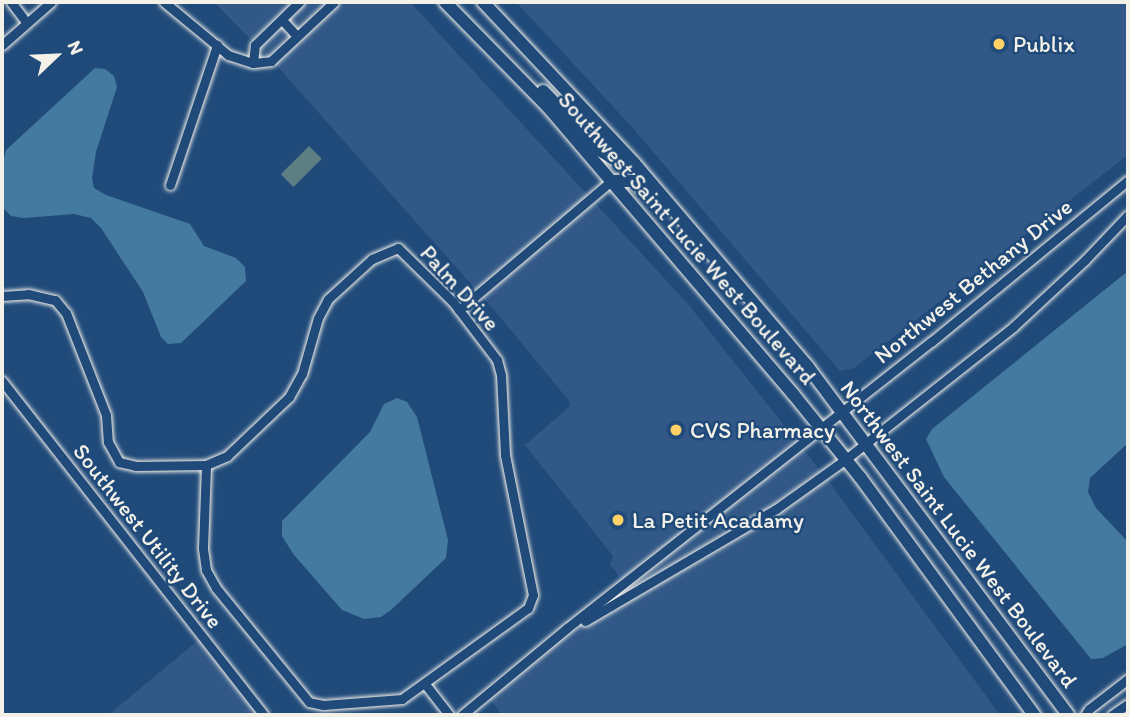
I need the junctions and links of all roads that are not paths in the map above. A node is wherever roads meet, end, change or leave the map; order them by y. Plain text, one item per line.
1 (11, 2) edge
2 (51, 2) edge
3 (164, 2) edge
4 (299, 2) edge
5 (334, 2) edge
6 (445, 2) edge
7 (483, 2) edge
8 (282, 19) junction
9 (27, 23) junction
10 (297, 36) junction
11 (2, 45) edge
12 (217, 45) junction
13 (253, 63) junction
14 (508, 66) junction
15 (638, 168) junction
16 (1128, 180) edge
17 (611, 181) junction
18 (170, 185) dead end
19 (1128, 215) edge
20 (692, 230) junction
21 (2, 296) edge
22 (459, 310) junction
23 (2, 381) edge
24 (842, 411) junction
25 (822, 429) junction
26 (867, 443) junction
27 (846, 459) junction
28 (206, 465) junction
29 (551, 643) junction
30 (1128, 679) edge
31 (425, 684) junction
32 (1128, 704) edge
33 (264, 715) edge
34 (449, 715) edge
35 (462, 715) edge
36 (1034, 715) edge
37 (1068, 715) edge
38 (1085, 715) edge
39 (1112, 715) edge

1 - 9 street
2 - 9 street
3 - 12 street
4 - 8 street
5 - 10 street
6 - 14 main road, Southwest Saint Lucie West Boulevard
7 - 15 main road, Northwest Saint Lucie West Boulevard
8 - 10 street
8 - 13 street
9 - 11 street
10 - 13 street
12 - 13 street
12 - 18 street
14 - 15 main road
14 - 17 main road, Southwest Saint Lucie West Boulevard
15 - 20 main road, Northwest Saint Lucie West Boulevard
16 - 24 street, Northwest Bethany Drive
17 - 20 main road
17 - 22 street
17 - 25 main road, Southwest Saint Lucie West Boulevard
19 - 26 street
20 - 24 main road, Northwest Saint Lucie West Boulevard
21 - 28 street, Palm Drive
22 - 28 street, Palm Drive
22 - 31 street, Palm Drive
23 - 33 street, Southwest Utility Drive
24 - 25 street, Northwest Bethany Drive
24 - 26 main road, Northwest Saint Lucie West Boulevard
25 - 27 main road, Southwest Saint Lucie West Boulevard
25 - 29 street, Northwest Bethany Drive
26 - 27 street
26 - 37 main road, Northwest Saint Lucie West Boulevard
27 - 29 street
27 - 36 main road, Southwest Saint Lucie West Boulevard
28 - 31 street, Palm Drive
29 - 35 street
30 - 38 street
31 - 34 street
32 - 39 street

